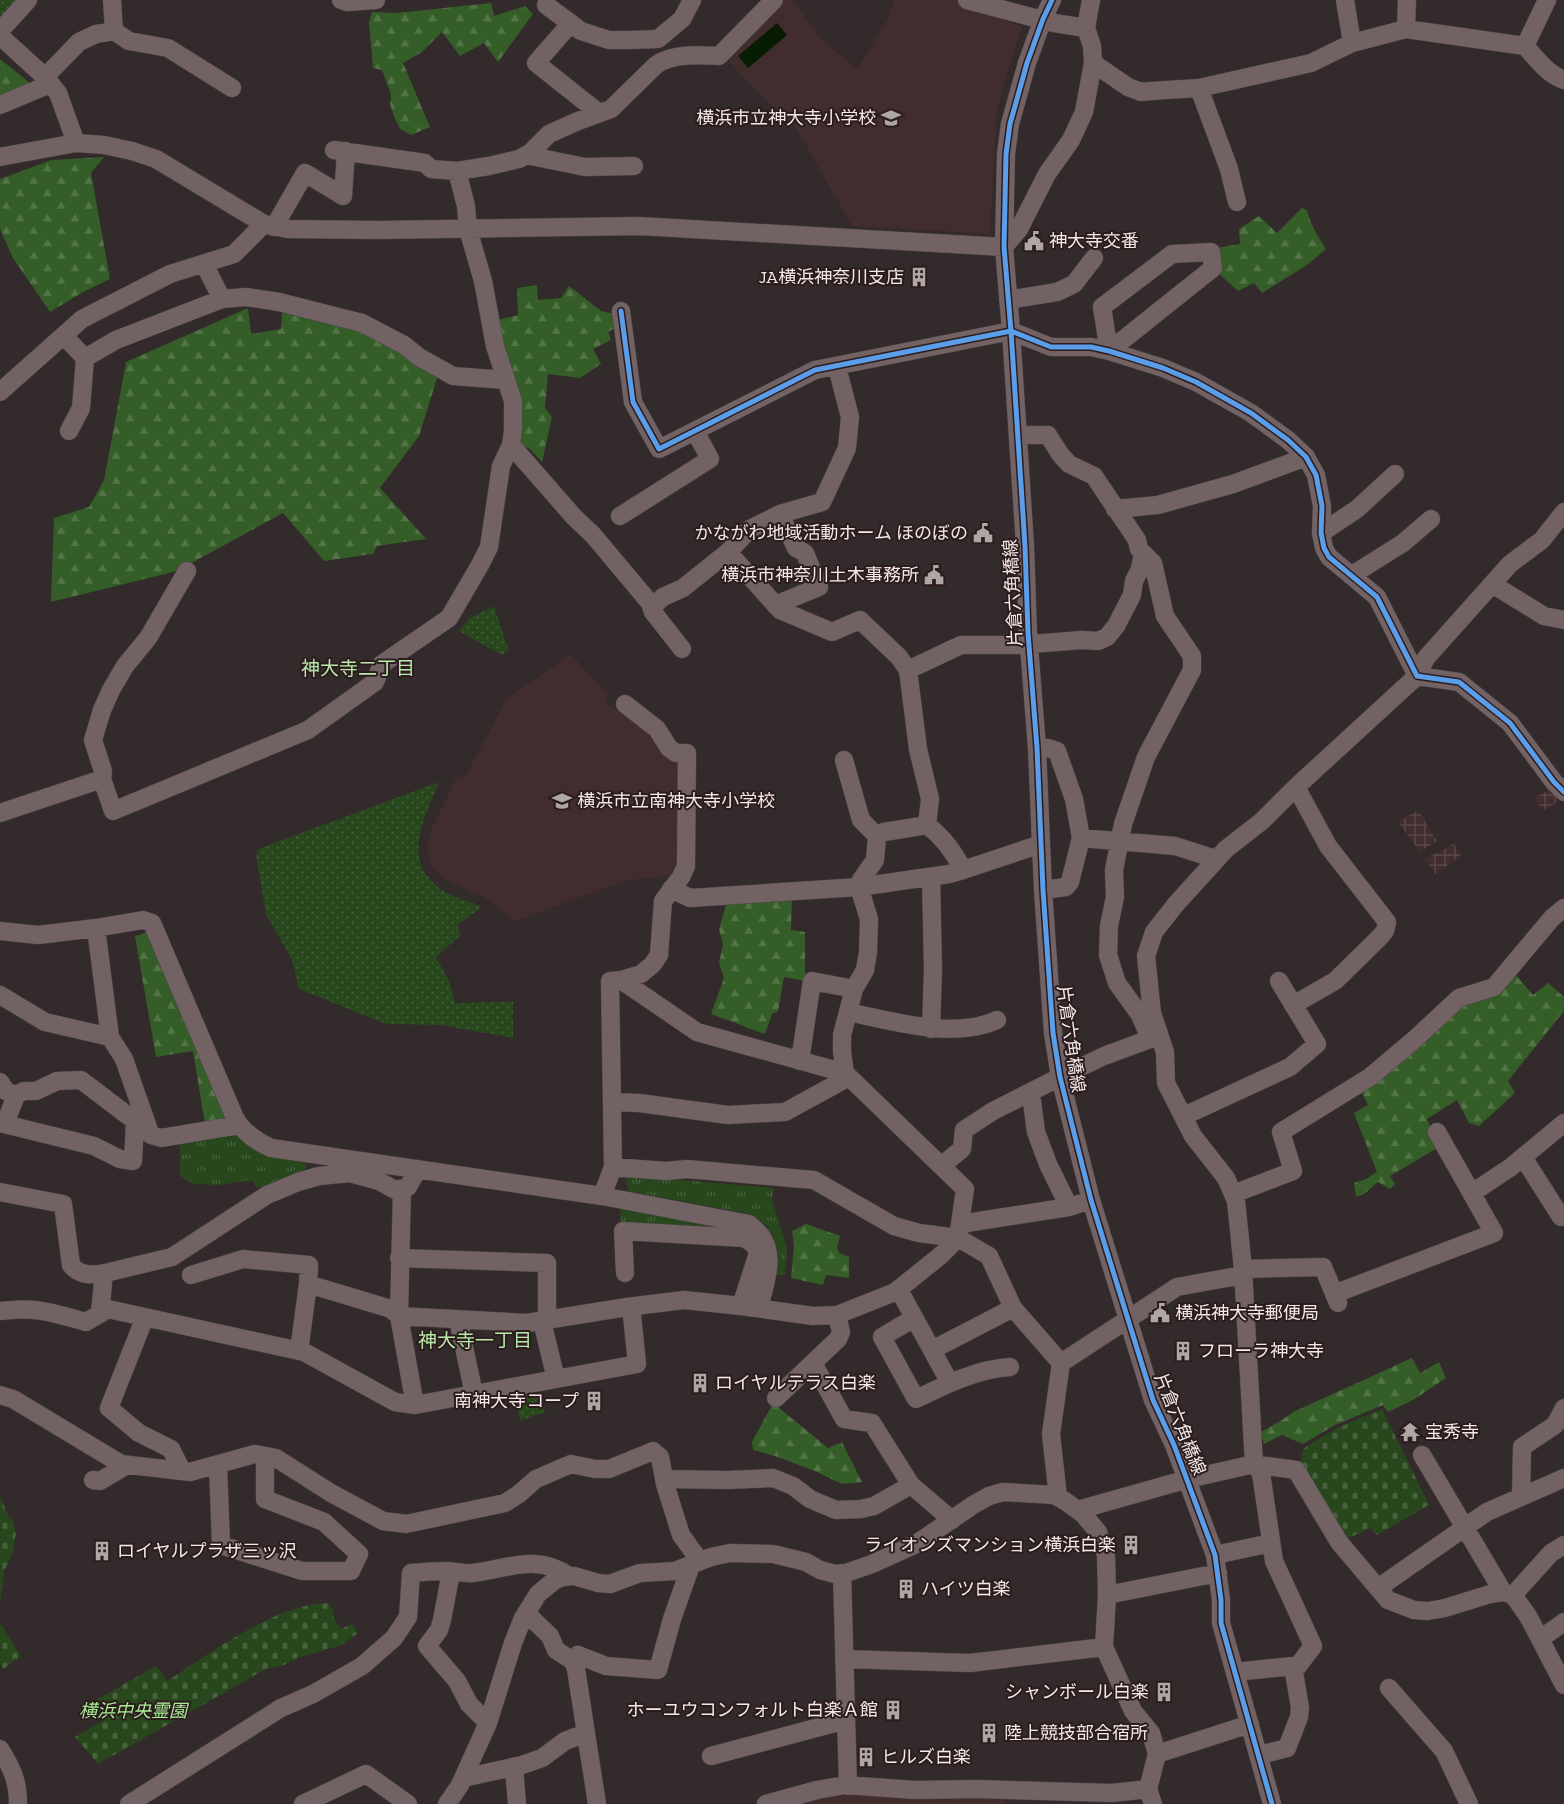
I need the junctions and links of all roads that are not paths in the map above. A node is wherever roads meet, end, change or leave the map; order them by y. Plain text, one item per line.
1 (28, 0) edge
2 (112, 0) edge
3 (341, 0) edge
4 (376, 0) edge
5 (692, 0) edge
6 (967, 0) edge
7 (1052, 0) edge
8 (1091, 0) edge
9 (1345, 0) edge
10 (1407, 0) edge
11 (1547, 0) edge
12 (770, 1) edge
13 (546, 6) dead end
14 (1043, 19) junction
15 (571, 23) junction
16 (1086, 28) junction
17 (1406, 29) junction
18 (0, 31) edge
19 (114, 32) junction
20 (0, 36) edge
21 (658, 39) junction
22 (1352, 43) junction
23 (1525, 46) junction
24 (659, 63) junction
25 (1093, 63) junction
26 (48, 80) junction
27 (1564, 80) edge
28 (232, 88) dead end
29 (1199, 88) junction
30 (0, 105) edge
31 (599, 113) junction
32 (76, 143) junction
33 (526, 155) junction
34 (0, 157) edge
35 (634, 166) dead end
36 (457, 170) junction
37 (1237, 202) dead end
38 (269, 225) junction
39 (468, 229) junction
40 (1004, 247) junction
41 (1094, 258) dead end
42 (204, 264) junction
43 (222, 299) junction
44 (1008, 300) junction
45 (620, 311) dead end
46 (1011, 331) junction
47 (64, 336) junction
48 (1109, 351) junction
49 (85, 358) junction
50 (837, 367) junction
51 (506, 380) junction
52 (0, 392) edge
53 (69, 431) dead end
54 (695, 431) junction
55 (1018, 435) junction
56 (511, 445) junction
57 (1306, 457) junction
58 (1395, 474) dead end
59 (1115, 509) junction
60 (1564, 512) edge
61 (780, 514) junction
62 (620, 516) dead end
63 (1431, 519) dead end
64 (1321, 533) junction
65 (728, 552) junction
66 (1143, 553) junction
67 (187, 571) dead end
68 (1352, 575) junction
69 (1492, 584) junction
70 (775, 605) junction
71 (652, 607) junction
72 (1564, 620) edge
73 (1029, 644) junction
74 (682, 650) dead end
75 (908, 670) junction
76 (1417, 676) junction
77 (625, 704) dead end
78 (1037, 748) junction
79 (844, 760) dead end
80 (102, 779) junction
81 (1296, 787) junction
82 (1564, 792) edge
83 (0, 813) edge
84 (927, 825) junction
85 (877, 836) junction
86 (1081, 838) junction
87 (1120, 842) junction
88 (1041, 844) junction
89 (1216, 859) junction
90 (962, 870) junction
91 (931, 877) junction
92 (859, 887) junction
93 (671, 889) junction
94 (1043, 890) junction
95 (1564, 908) edge
96 (96, 928) junction
97 (3, 929) edge
98 (621, 980) junction
99 (1279, 981) dead end
100 (854, 989) junction
101 (0, 995) edge
102 (1293, 1004) junction
103 (848, 1012) junction
104 (997, 1020) dead end
105 (931, 1028) junction
106 (110, 1037) junction
107 (1150, 1039) junction
108 (800, 1061) junction
109 (847, 1075) junction
110 (1060, 1077) junction
111 (0, 1082) edge
112 (1166, 1083) junction
113 (1031, 1094) junction
114 (16, 1095) junction
115 (612, 1102) junction
116 (1184, 1116) junction
117 (135, 1121) junction
118 (1564, 1123) edge
119 (3, 1124) edge
120 (239, 1125) junction
121 (1437, 1132) dead end
122 (151, 1135) junction
123 (1523, 1157) junction
124 (941, 1166) junction
125 (613, 1167) junction
126 (418, 1169) junction
127 (402, 1189) junction
128 (0, 1192) edge
129 (1472, 1192) junction
130 (1233, 1194) junction
131 (602, 1196) junction
132 (1091, 1200) junction
133 (1069, 1207) junction
134 (1561, 1217) dead end
135 (959, 1231) junction
136 (399, 1258) junction
137 (1243, 1272) junction
138 (104, 1273) junction
139 (625, 1273) dead end
140 (191, 1275) dead end
141 (308, 1284) junction
142 (899, 1290) junction
143 (741, 1306) junction
144 (627, 1307) junction
145 (759, 1308) junction
146 (1012, 1308) junction
147 (0, 1311) edge
148 (100, 1313) junction
149 (837, 1315) junction
150 (399, 1316) junction
151 (145, 1317) junction
152 (914, 1318) junction
153 (1128, 1318) junction
154 (458, 1319) junction
155 (545, 1320) junction
156 (932, 1350) junction
157 (299, 1351) junction
158 (813, 1363) junction
159 (1061, 1363) junction
160 (1010, 1367) dead end
161 (556, 1379) junction
162 (950, 1383) junction
163 (474, 1394) junction
164 (0, 1395) edge
165 (776, 1398) dead end
166 (415, 1405) junction
167 (1564, 1408) edge
168 (1422, 1455) dead end
169 (265, 1456) junction
170 (127, 1464) junction
171 (1254, 1464) junction
172 (218, 1465) junction
173 (182, 1471) junction
174 (1564, 1478) edge
175 (664, 1479) junction
176 (1188, 1479) junction
177 (93, 1480) dead end
178 (911, 1485) junction
179 (1058, 1497) junction
180 (1521, 1497) junction
181 (1078, 1510) junction
182 (952, 1520) junction
183 (1465, 1528) junction
184 (1271, 1543) junction
185 (1564, 1545) edge
186 (1215, 1555) junction
187 (695, 1563) junction
188 (451, 1572) junction
189 (842, 1573) junction
190 (1218, 1573) junction
191 (569, 1576) junction
192 (1378, 1588) junction
193 (1508, 1593) junction
194 (1107, 1595) junction
195 (526, 1613) junction
196 (1564, 1622) edge
197 (1540, 1639) junction
198 (1104, 1646) junction
199 (844, 1660) junction
200 (573, 1661) junction
201 (1293, 1666) junction
202 (1235, 1672) junction
203 (1564, 1685) edge
204 (1389, 1688) dead end
205 (846, 1720) junction
206 (488, 1723) junction
207 (1250, 1724) junction
208 (586, 1733) junction
209 (0, 1749) edge
210 (1157, 1754) junction
211 (1260, 1755) junction
212 (711, 1756) dead end
213 (514, 1767) junction
214 (463, 1778) junction
215 (848, 1786) junction
216 (977, 1796) edge
217 (1151, 1797) edge
218 (18, 1804) edge
219 (129, 1804) edge
220 (303, 1804) edge
221 (408, 1804) edge
222 (447, 1804) edge
223 (517, 1804) edge
224 (597, 1804) edge
225 (766, 1804) edge
226 (1272, 1804) edge
227 (1469, 1804) edge

1 - 18 street
2 - 19 street
3 - 4 street
5 - 21 street
6 - 14 street
7 - 14 street, 片倉六角橋線
8 - 16 street
9 - 22 street
10 - 17 street
11 - 23 street
12 - 24 street
13 - 15 street
14 - 16 street
14 - 40 street, 片倉六角橋線
15 - 21 street
15 - 31 street
16 - 25 street
17 - 22 street
17 - 23 street
19 - 26 street
19 - 28 street
20 - 26 street
21 - 24 street
22 - 29 street
23 - 27 street
24 - 31 street
25 - 29 street
25 - 40 street
26 - 30 street
26 - 32 street
29 - 37 street
31 - 33 street
32 - 34 street
32 - 38 street
33 - 35 street
33 - 36 street
36 - 38 street
36 - 39 street
38 - 39 street
38 - 42 street
39 - 40 street
39 - 51 street
40 - 44 street, 片倉六角橋線
41 - 44 street
42 - 43 street
42 - 47 street
43 - 49 street
43 - 51 street
44 - 46 street, 片倉六角橋線
45 - 54 street
46 - 48 street
46 - 50 street
46 - 55 street, 片倉六角橋線
47 - 49 street
47 - 52 street
48 - 48 street
48 - 57 street
49 - 53 street
50 - 54 street
50 - 61 street
51 - 56 street
54 - 62 street
55 - 59 street
55 - 73 street, 片倉六角橋線
56 - 71 street
56 - 80 street
57 - 59 street
57 - 64 street
58 - 64 street
59 - 66 street
60 - 69 street
61 - 65 street
61 - 70 street
63 - 68 street
64 - 68 street
65 - 70 street
65 - 71 street
66 - 73 street
66 - 87 street
67 - 80 street
68 - 76 street
69 - 72 street
69 - 76 street
70 - 75 street
71 - 74 street
73 - 75 street
73 - 78 street, 片倉六角橋線
75 - 84 street
76 - 81 street
76 - 82 street
77 - 93 street
78 - 86 street
78 - 88 street, 片倉六角橋線
79 - 85 street
80 - 83 street
81 - 89 street
81 - 102 street
84 - 85 street
84 - 90 street
85 - 92 street
86 - 87 street
86 - 94 street
87 - 89 street
87 - 107 street
88 - 90 street
88 - 94 street, 片倉六角橋線
89 - 112 street
90 - 91 street
91 - 92 street
91 - 105 street
92 - 93 street
92 - 100 street
93 - 98 street
94 - 110 street, 片倉六角橋線
95 - 130 street
96 - 97 street
96 - 106 street
96 - 120 street
98 - 108 street
98 - 115 street
99 - 102 street
100 - 103 street
100 - 108 street
101 - 106 street
102 - 116 street
103 - 105 street
103 - 109 street
104 - 105 street
106 - 122 street
107 - 110 street
107 - 112 street
108 - 109 street
109 - 115 street
109 - 124 street
110 - 113 street
110 - 132 street, 片倉六角橋線
111 - 114 street
112 - 116 street
113 - 124 street
113 - 133 street
114 - 117 street
114 - 119 street
115 - 125 street
116 - 130 street
117 - 119 street
117 - 122 street
118 - 123 street
120 - 122 street
120 - 126 street
121 - 129 street
123 - 129 street
123 - 134 street
124 - 135 street
125 - 131 street
125 - 135 street
126 - 127 street
126 - 131 street
127 - 136 street
127 - 138 street
128 - 138 street
129 - 137 street
130 - 137 street
131 - 145 street
132 - 133 street
132 - 153 street, 片倉六角橋線
133 - 135 street
135 - 142 street
135 - 146 street
136 - 150 street
136 - 155 street
137 - 153 street
137 - 171 street
138 - 148 street
139 - 143 street
140 - 141 street
141 - 150 street
141 - 157 street
142 - 149 street
142 - 152 street
143 - 144 street
143 - 145 street
144 - 155 street
144 - 161 street
145 - 149 street
146 - 156 street
146 - 159 street
147 - 148 street
148 - 151 street
149 - 158 street
150 - 154 street
150 - 166 street
151 - 157 street
151 - 173 street
152 - 156 street
152 - 162 street
153 - 159 street
153 - 176 street, 片倉六角橋線
154 - 155 street
154 - 163 street
155 - 161 street
156 - 162 street
157 - 166 street
158 - 165 street
158 - 178 street
159 - 179 street
160 - 162 street
161 - 163 street
163 - 166 street
164 - 170 street
167 - 180 street
168 - 183 street
169 - 172 street
169 - 172 street
169 - 175 street
170 - 173 street
170 - 177 street
171 - 176 street
171 - 184 street
171 - 192 street
172 - 173 street
174 - 180 street
175 - 178 street
175 - 187 street
176 - 181 street
176 - 186 street, 片倉六角橋線
178 - 182 street
179 - 181 street
179 - 182 street
180 - 183 street
181 - 194 street
182 - 189 street
183 - 192 street
183 - 193 street
184 - 186 street
184 - 201 street
185 - 193 street
186 - 190 street, 片倉六角橋線
187 - 189 street
187 - 191 street
187 - 200 street
188 - 191 street
188 - 206 street
188 - 219 street
189 - 199 street
190 - 194 street
190 - 202 street, 片倉六角橋線
191 - 195 street
192 - 193 street
193 - 197 street
194 - 198 street
195 - 200 street
195 - 206 street
196 - 197 street
197 - 203 street
198 - 199 street
198 - 210 street
199 - 205 street
200 - 208 street
201 - 202 street
201 - 211 street
202 - 207 street, 片倉六角橋線
204 - 227 street
205 - 212 street
205 - 215 street
206 - 214 street
207 - 210 street
207 - 211 street, 片倉六角橋線
208 - 213 street
208 - 224 street
209 - 218 street
210 - 217 street
211 - 226 street, 片倉六角橋線
213 - 214 street
213 - 223 street
214 - 222 street
215 - 216 street
215 - 225 street
216 - 217 street
220 - 221 street

